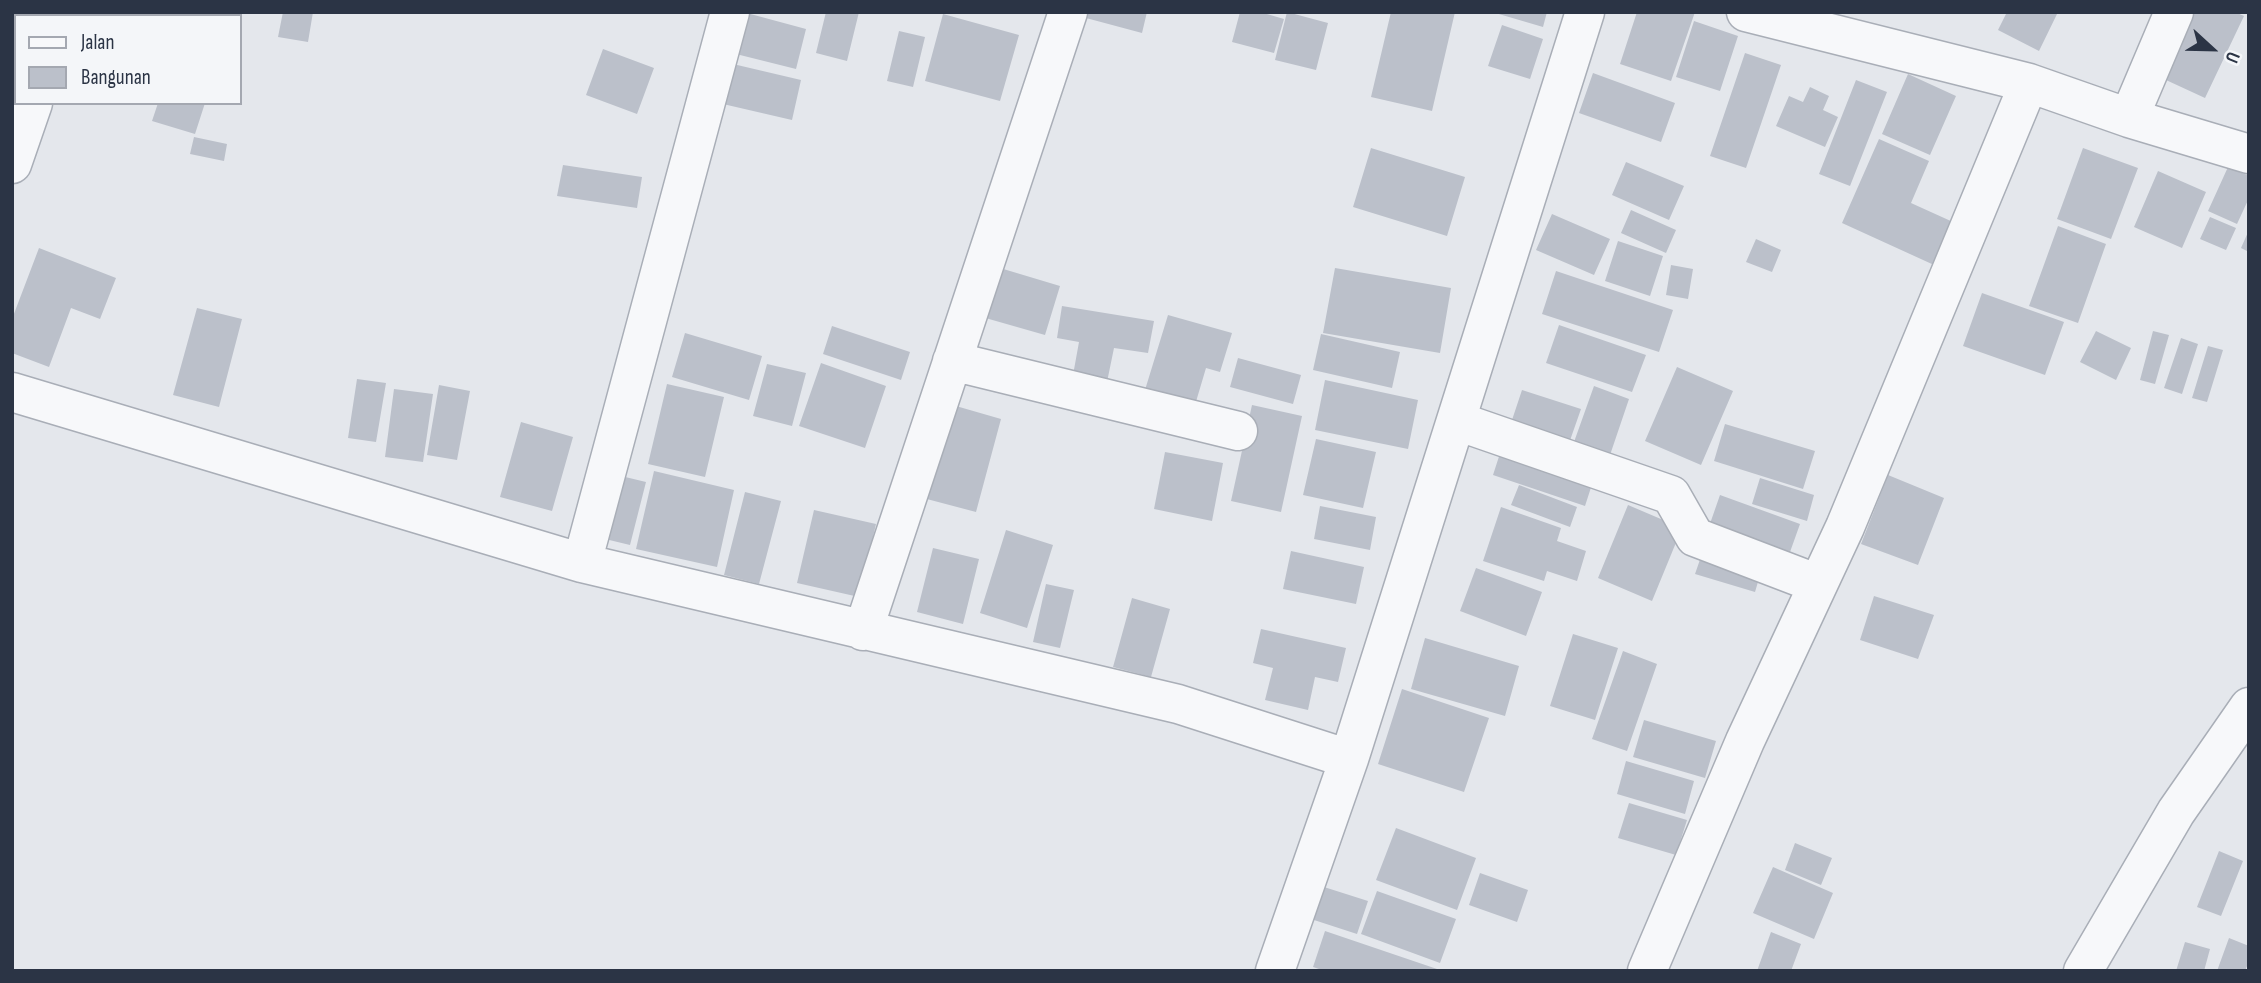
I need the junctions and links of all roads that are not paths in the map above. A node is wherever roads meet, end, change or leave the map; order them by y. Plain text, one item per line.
1 (730, 12) edge
2 (1068, 12) edge
3 (1585, 12) edge
4 (1746, 12) edge
5 (2174, 12) edge
6 (2029, 83) junction
7 (32, 105) edge
8 (2129, 118) junction
9 (2249, 154) edge
10 (12, 164) edge
11 (952, 361) junction
12 (12, 391) edge
13 (1457, 421) junction
14 (1238, 431) dead end
15 (582, 563) junction
16 (1818, 584) junction
17 (863, 631) junction
18 (2249, 707) edge
19 (1349, 759) junction
20 (1275, 971) edge
21 (1647, 971) edge
22 (2083, 971) edge

1 - 15 street
2 - 11 street
3 - 13 street
4 - 6 street
5 - 8 street
6 - 8 street
6 - 16 street
7 - 10 street
8 - 9 street
11 - 14 street
11 - 17 street
12 - 15 street
13 - 16 street
13 - 19 street
15 - 17 street
16 - 21 street
17 - 19 street
18 - 22 street
19 - 20 street

